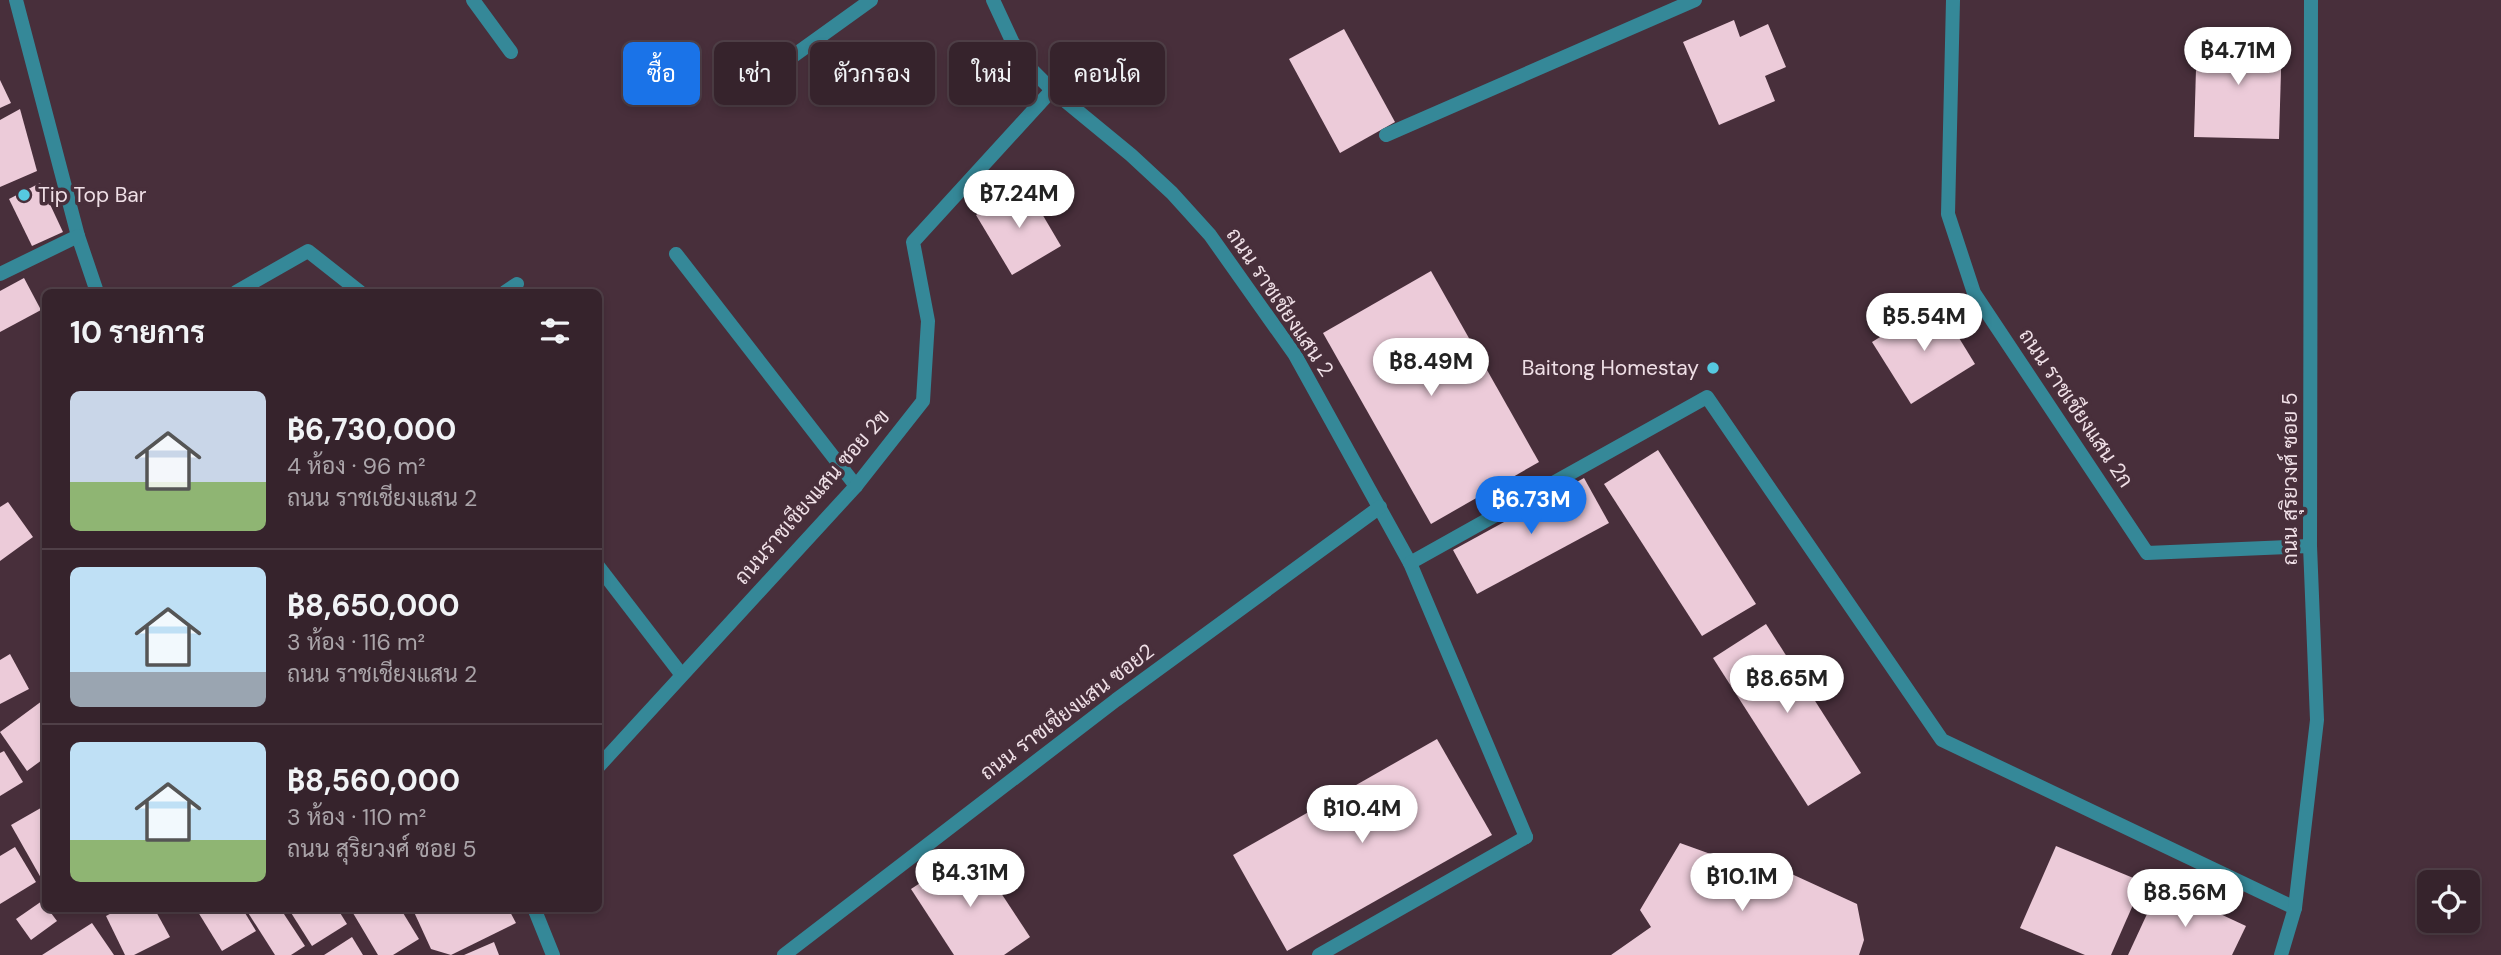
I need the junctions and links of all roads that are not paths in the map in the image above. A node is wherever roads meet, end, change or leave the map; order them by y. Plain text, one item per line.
1 (16, 0) edge
2 (473, 0) edge
3 (872, 0) edge
4 (993, 0) edge
5 (1695, 0) edge
6 (1954, 0) edge
7 (2311, 0) edge
8 (511, 52) dead end
9 (796, 54) edge
10 (1050, 88) edge
11 (1050, 92) edge
12 (1070, 105) edge
13 (1386, 135) dead end
14 (78, 236) junction
15 (676, 254) dead end
16 (0, 274) edge
17 (96, 289) edge
18 (241, 289) edge
19 (356, 289) edge
20 (856, 486) junction
21 (1380, 507) junction
22 (2310, 546) junction
23 (1410, 563) junction
24 (602, 571) edge
25 (681, 674) junction
26 (602, 763) edge
27 (2295, 908) junction
28 (536, 912) edge
29 (553, 955) edge
30 (784, 955) edge
31 (1319, 955) edge
32 (2281, 955) edge

1 - 14 street
2 - 8 street
3 - 9 street
4 - 10 street, ถนน ราชเชียงแสน 2
5 - 13 street
6 - 22 street, ถนน ราชเชียงแสน 2ก
7 - 22 street, ถนน สุริยวงศ์ ซอย 5
11 - 20 street, ถนนราชเชียงแสน ซอย 2ข
12 - 21 street, ถนน ราชเชียงแสน 2
14 - 16 street
14 - 17 street
15 - 20 street
18 - 19 street
20 - 25 street, ถนนราชเชียงแสน ซอย 2ข
21 - 23 street, ถนน ราชเชียงแสน 2
21 - 30 street, ถนน ราชเชียงแสน ซอย2
22 - 27 street, ถนน สุริยวงศ์ ซอย 5
23 - 27 street
23 - 31 street, ถนน ราชเชียงแสน 2
24 - 25 street
25 - 26 street, ถนนราชเชียงแสน ซอย 2ข
27 - 32 street, ถนน สุริยวงศ์ ซอย 5
28 - 29 street

